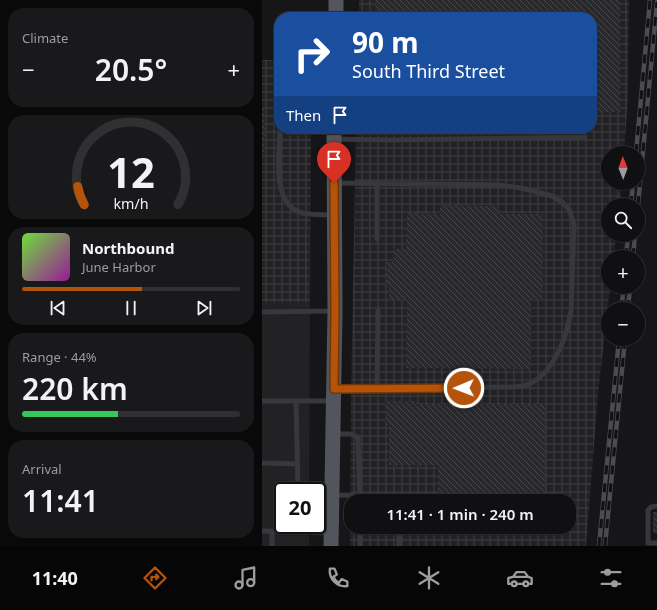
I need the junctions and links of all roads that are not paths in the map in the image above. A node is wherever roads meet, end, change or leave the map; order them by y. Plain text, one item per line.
1 (336, 0) edge
2 (336, 12) edge
3 (280, 134) edge
4 (334, 134) edge
5 (585, 137) dead end
6 (334, 183) junction
7 (377, 184) junction
8 (333, 214) junction
9 (377, 239) dead end
10 (378, 310) dead end
11 (335, 311) junction
12 (262, 312) edge
13 (377, 389) junction
14 (333, 395) junction
15 (296, 401) junction
16 (262, 402) edge
17 (333, 434) junction
18 (262, 463) edge
19 (297, 464) junction
20 (298, 482) edge
21 (360, 494) edge
22 (331, 495) junction
23 (344, 495) edge
24 (657, 506) edge
25 (262, 531) edge
26 (272, 532) joint
27 (306, 534) edge
28 (360, 534) edge
29 (399, 534) edge
30 (331, 540) edge
31 (657, 543) edge
32 (272, 546) edge
33 (360, 546) edge
34 (399, 546) edge

1 - 2 main road
3 - 8 lane
4 - 5 lane
4 - 6 main road
6 - 7 lane
6 - 8 main road
7 - 9 lane
7 - 13 lane
8 - 11 main road
10 - 13 lane
11 - 12 lane
11 - 14 main road
13 - 14 lane
14 - 15 lane
14 - 17 main road
15 - 16 lane
15 - 19 lane
17 - 21 lane
17 - 22 main road
18 - 19 lane
19 - 20 lane
22 - 23 lane
22 - 30 main road
24 - 31 lane
25 - 26 lane
26 - 32 lane
27 - 30 lane
28 - 33 lane
29 - 34 lane

